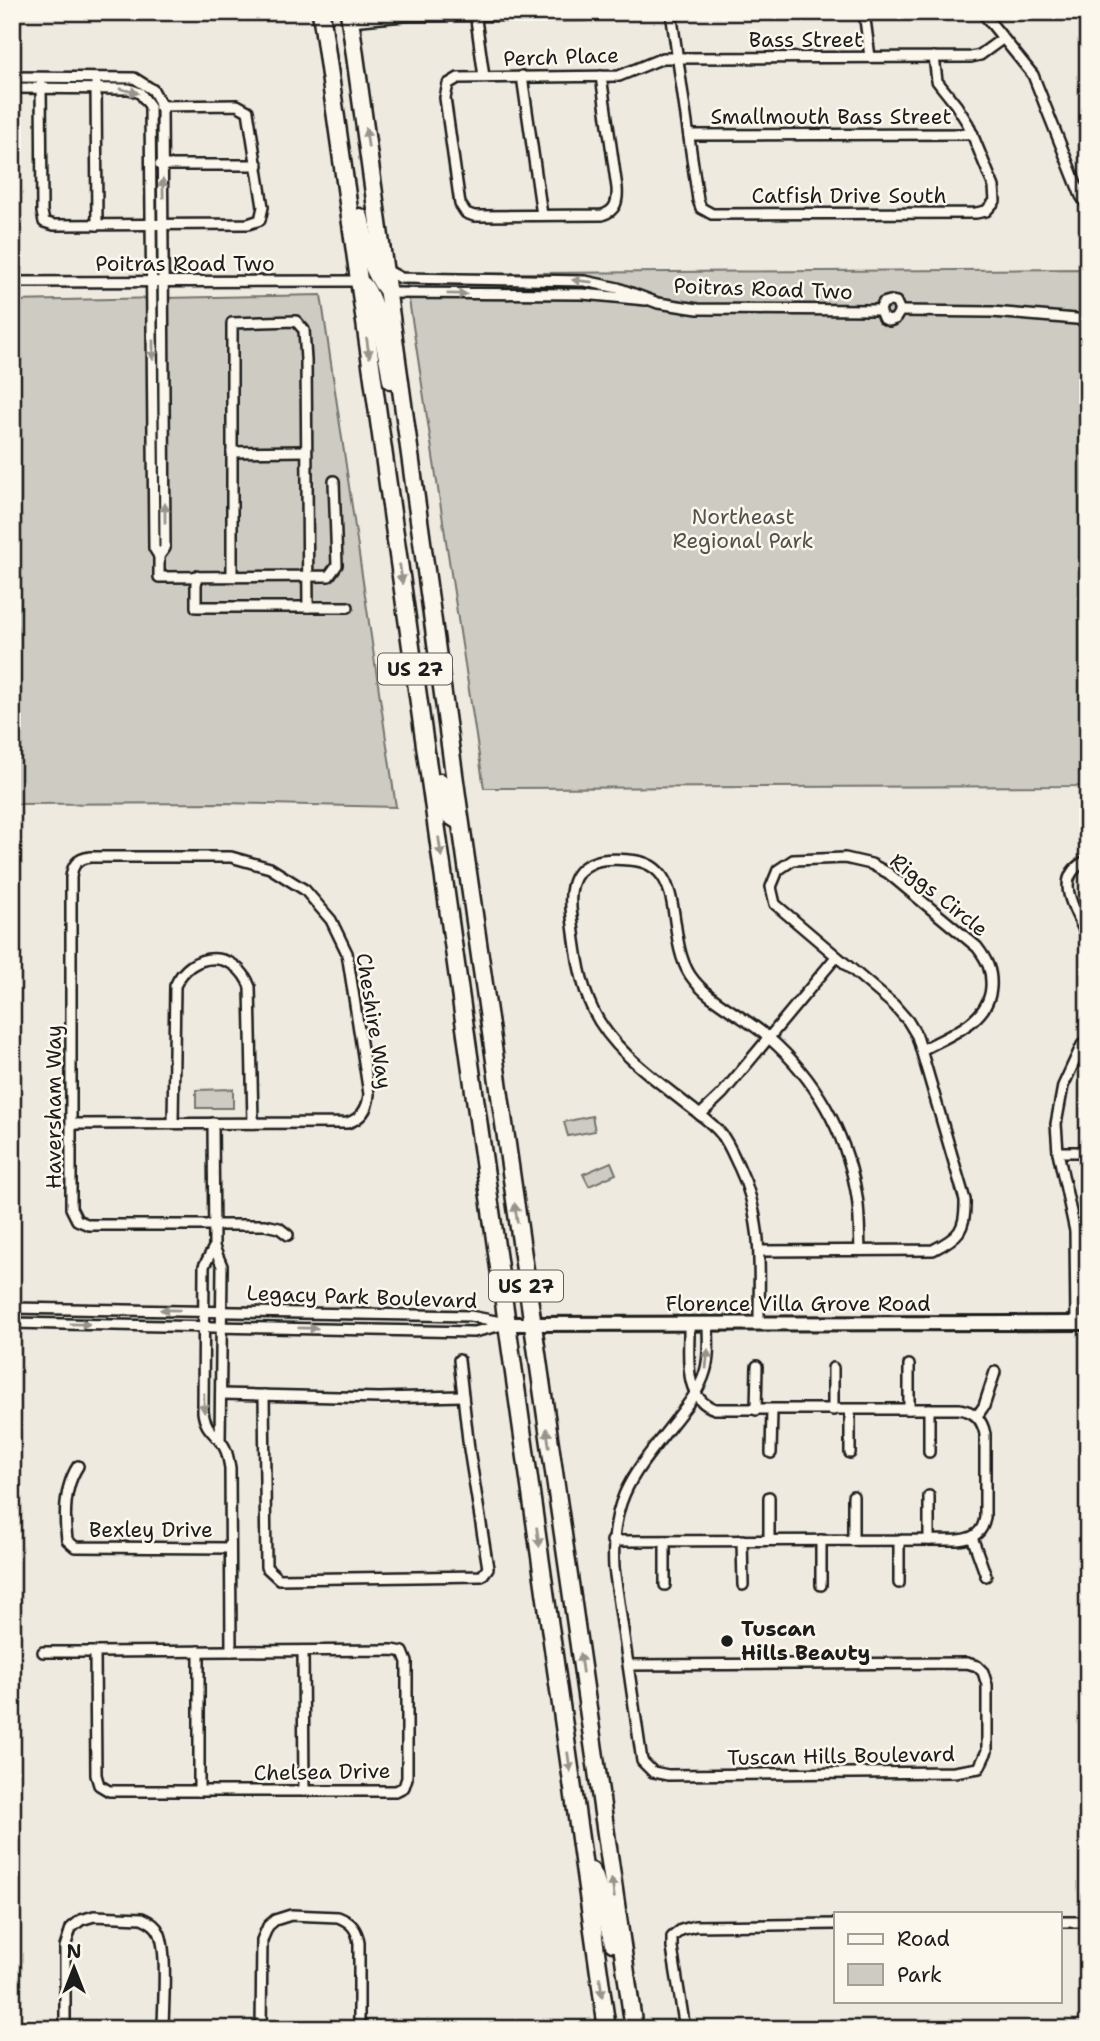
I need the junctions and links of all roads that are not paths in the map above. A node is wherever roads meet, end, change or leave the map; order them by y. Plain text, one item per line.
1 (321, 12) edge
2 (600, 12) edge
3 (671, 12) edge
4 (864, 12) edge
5 (982, 12) edge
6 (1083, 12) edge
7 (475, 14) edge
8 (346, 15) edge
9 (1088, 18) edge
10 (1002, 39) junction
11 (870, 57) junction
12 (934, 57) junction
13 (678, 58) junction
14 (522, 76) junction
15 (601, 76) junction
16 (12, 77) edge
17 (41, 77) junction
18 (96, 77) junction
19 (484, 77) junction
20 (12, 88) edge
21 (41, 88) junction
22 (96, 88) junction
23 (332, 93) junction
24 (150, 106) junction
25 (162, 106) junction
26 (973, 134) junction
27 (689, 135) junction
28 (152, 165) junction
29 (163, 165) junction
30 (258, 165) junction
31 (1088, 206) edge
32 (542, 215) junction
33 (152, 224) junction
34 (164, 224) junction
35 (97, 225) junction
36 (386, 270) junction
37 (153, 281) junction
38 (164, 281) junction
39 (359, 281) junction
40 (12, 282) edge
41 (389, 293) junction
42 (647, 300) junction
43 (880, 310) junction
44 (900, 310) junction
45 (1088, 320) edge
46 (306, 451) junction
47 (232, 452) junction
48 (414, 480) junction
49 (334, 481) dead end
50 (153, 486) junction
51 (165, 486) junction
52 (159, 556) junction
53 (196, 576) junction
54 (232, 576) junction
55 (307, 576) junction
56 (308, 607) junction
57 (348, 607) dead end
58 (413, 660) junction
59 (460, 822) junction
60 (1088, 860) edge
61 (75, 863) joint
62 (1088, 940) edge
63 (836, 957) junction
64 (768, 1037) junction
65 (1088, 1039) edge
66 (922, 1050) junction
67 (701, 1115) junction
68 (173, 1123) junction
69 (213, 1123) junction
70 (253, 1123) junction
71 (72, 1124) junction
72 (1058, 1152) junction
73 (1088, 1152) edge
74 (214, 1226) junction
75 (288, 1235) dead end
76 (214, 1247) junction
77 (860, 1250) junction
78 (1076, 1250) junction
79 (1088, 1250) edge
80 (761, 1251) junction
81 (12, 1308) edge
82 (204, 1311) junction
83 (222, 1311) junction
84 (12, 1322) edge
85 (759, 1323) junction
86 (1082, 1323) edge
87 (507, 1324) junction
88 (532, 1324) junction
89 (690, 1324) junction
90 (708, 1324) junction
91 (204, 1326) junction
92 (222, 1326) junction
93 (459, 1360) dead end
94 (909, 1365) dead end
95 (757, 1366) dead end
96 (833, 1368) dead end
97 (995, 1372) dead end
98 (694, 1392) junction
99 (221, 1394) junction
100 (264, 1395) junction
101 (463, 1396) junction
102 (909, 1409) junction
103 (929, 1409) junction
104 (756, 1410) junction
105 (772, 1410) junction
106 (832, 1410) junction
107 (850, 1410) junction
108 (977, 1416) junction
109 (220, 1441) junction
110 (929, 1452) dead end
111 (771, 1453) dead end
112 (850, 1453) dead end
113 (78, 1466) dead end
114 (853, 1496) dead end
115 (929, 1496) dead end
116 (769, 1497) dead end
117 (972, 1537) junction
118 (743, 1540) junction
119 (768, 1540) junction
120 (821, 1540) junction
121 (853, 1540) junction
122 (899, 1540) junction
123 (929, 1540) junction
124 (612, 1541) junction
125 (665, 1541) junction
126 (230, 1548) junction
127 (986, 1576) dead end
128 (899, 1583) dead end
129 (665, 1585) dead end
130 (821, 1585) dead end
131 (743, 1586) dead end
132 (199, 1651) junction
133 (231, 1651) junction
134 (303, 1651) junction
135 (43, 1652) dead end
136 (95, 1652) junction
137 (628, 1665) junction
138 (199, 1791) junction
139 (304, 1791) junction
140 (584, 1867) junction
141 (1062, 1922) edge
142 (1088, 1922) edge
143 (834, 1924) edge
144 (65, 2029) edge
145 (163, 2029) edge
146 (261, 2029) edge
147 (359, 2029) edge
148 (607, 2029) edge
149 (626, 2029) edge
150 (634, 2029) edge
151 (685, 2029) edge

1 - 23 highway, US 27
2 - 7 street
3 - 13 street
4 - 11 street
5 - 10 street
6 - 9 street
7 - 8 street
7 - 19 street
36 -> 8 highway, US 27
10 - 12 street, Bass Street
10 - 31 street
11 - 12 street, Bass Street
11 - 13 street, Bass Street
12 - 26 street
13 - 15 street, Perch Place
13 - 27 street
14 - 15 street, Perch Place
14 - 19 street, Perch Place
14 - 32 street
15 - 32 street
16 - 17 street
17 - 18 street
17 - 21 street
18 - 22 street
18 - 25 street
19 - 32 street, Perch Place
20 - 21 street
21 - 22 street
21 - 35 street
22 -> 24 street
22 - 35 street
23 - 39 highway, US 27
23 - 41 highway
24 - 25 street
24 - 28 street
25 - 29 street
25 - 30 street
26 - 27 street, Smallmouth Bass Street
26 - 27 street, Catfish Drive South
28 - 29 street
28 - 33 street
29 - 30 street
34 -> 29 street
30 - 34 street
33 - 34 street
33 - 35 street
33 - 37 street
34 - 38 street
36 - 41 highway, US 27
42 -> 36 street, Poitras Road Two
37 - 38 street, Poitras Road Two
37 - 40 street, Poitras Road Two
37 -> 50 street
38 - 39 street, Poitras Road Two
38 - 51 street
39 - 48 highway
39 -> 58 highway, US 27
41 -> 42 street, Poitras Road Two
41 - 48 highway, US 27
42 - 43 street, Poitras Road Two
43 - 44 street, Poitras Road Two
43 - 44 street, Poitras Road Two
44 - 45 street, Poitras Road Two
46 - 47 street
46 - 47 street
46 - 55 street
47 - 54 street
48 - 59 highway, US 27
49 - 55 street
50 - 51 street
50 - 52 street
52 -> 51 street
52 - 53 street
53 - 54 street
53 - 56 street
54 - 55 street
55 - 56 street
56 - 57 street
58 - 59 highway
58 -> 87 highway, US 27
88 -> 59 highway, US 27
60 - 62 street
61 - 70 street, Cheshire Way
61 - 71 street, Haversham Way
63 - 64 street
63 - 66 street, Riggs Circle
63 - 66 street, Riggs Circle
64 - 67 street
64 - 67 street
64 - 77 street
65 - 72 street
66 - 77 street, Riggs Circle
67 - 80 street
68 - 69 street, Cheshire Way
68 - 70 street
68 - 71 street, Cheshire Way
69 - 70 street, Cheshire Way
69 - 74 street
71 - 74 street, Haversham Way
72 - 73 street
72 - 78 street
74 - 75 street, Haversham Way
74 - 76 street
76 - 82 street
76 - 83 street
77 - 80 street, Riggs Circle
78 - 79 street
78 - 86 street
80 - 85 street
82 -> 81 street, Legacy Park Boulevard
82 - 83 street, Legacy Park Boulevard
82 - 91 street
83 - 87 street, Legacy Park Boulevard
83 - 92 street
84 -> 91 street, Legacy Park Boulevard
85 - 86 street, Florence Villa Grove Road
85 - 90 street, Florence Villa Grove Road
87 - 88 street, Florence Villa Grove Road
92 -> 87 street, Legacy Park Boulevard
87 -> 140 highway, US 27
88 - 89 street, Florence Villa Grove Road
150 -> 88 highway, US 27
89 - 90 street, Florence Villa Grove Road
89 - 98 street
98 -> 90 street, Tuscan Hills Boulevard
91 - 92 street, Legacy Park Boulevard
91 -> 109 street
92 - 99 street
93 - 101 street
94 - 102 street
95 - 104 street
96 - 106 street
97 - 108 street
98 - 104 street
98 - 124 street, Tuscan Hills Boulevard
99 - 100 street
99 - 109 street
100 - 101 street
100 - 101 street
102 - 103 street
102 - 107 street
103 - 108 street
103 - 110 street
104 - 105 street
105 - 106 street
105 - 111 street
106 - 107 street
107 - 112 street
108 - 117 street
109 - 126 street
113 - 126 street, Bexley Drive
114 - 121 street
115 - 123 street
116 - 119 street
117 - 123 street
117 - 127 street
118 - 119 street
118 - 125 street
118 - 131 street
119 - 120 street
120 - 121 street
120 - 130 street
121 - 122 street
122 - 123 street
122 - 128 street
124 - 125 street
124 - 137 street, Tuscan Hills Boulevard
125 - 129 street
126 - 133 street
132 - 133 street, Chelsea Drive
132 - 136 street, Chelsea Drive
132 - 138 street
133 - 134 street, Chelsea Drive
134 - 139 street
134 - 139 street, Chelsea Drive
135 - 136 street, Chelsea Drive
136 - 138 street, Chelsea Drive
137 - 137 street, Tuscan Hills Boulevard
138 - 139 street, Chelsea Drive
140 -> 148 highway, US 27
140 - 149 highway
141 - 142 street
143 - 151 street
144 - 145 street
146 - 147 street

